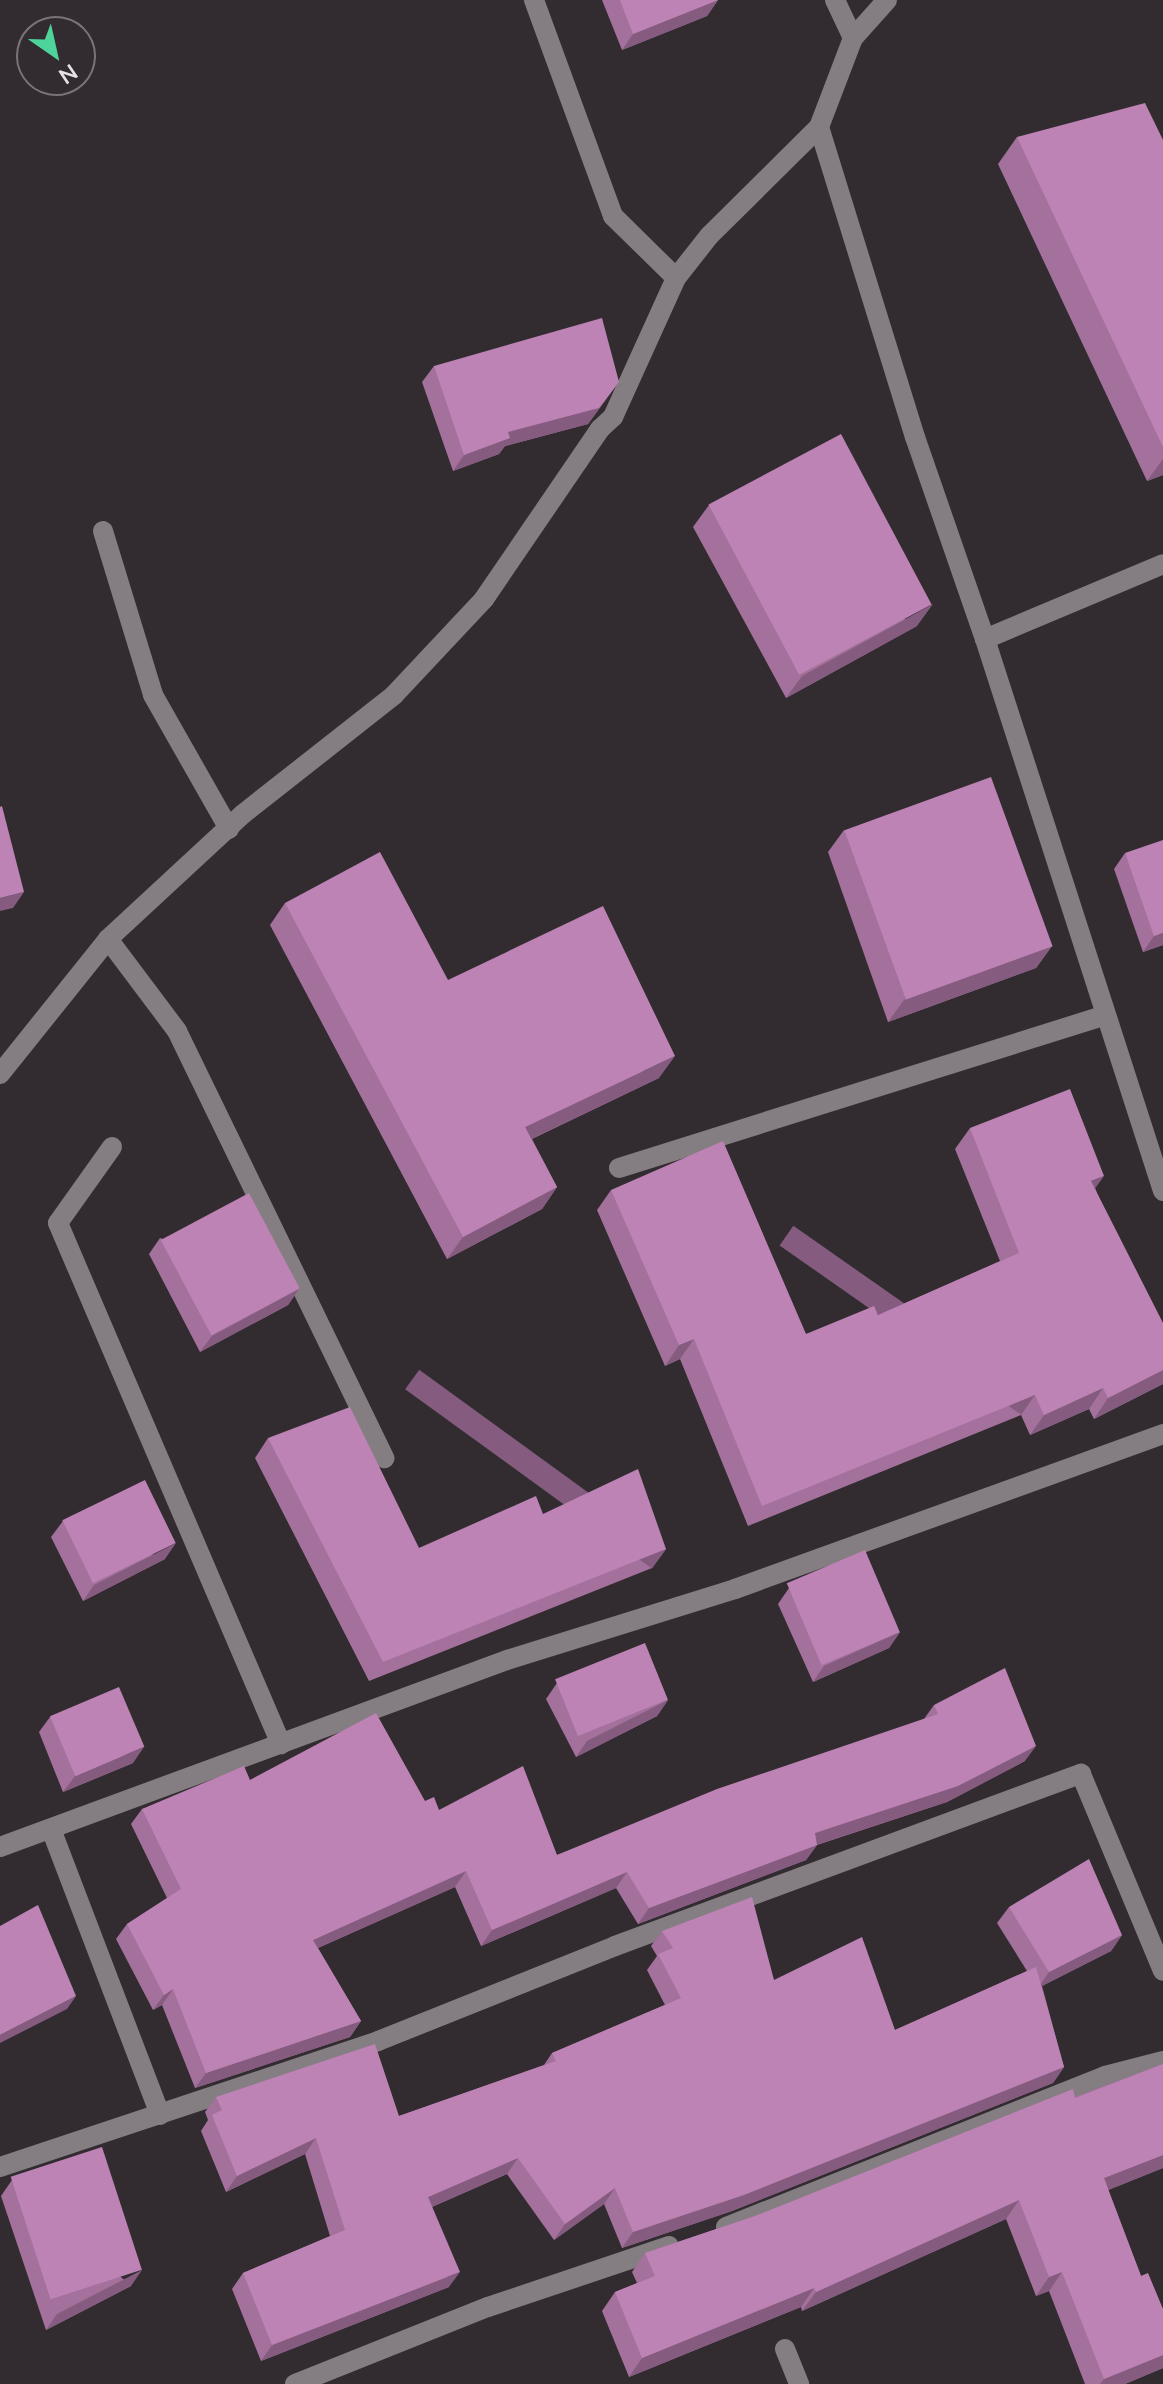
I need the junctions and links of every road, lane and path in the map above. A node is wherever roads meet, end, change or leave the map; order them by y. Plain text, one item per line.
1 (534, 0) edge
2 (835, 0) edge
3 (887, 0) edge
4 (853, 38) junction
5 (819, 127) junction
6 (676, 278) junction
7 (103, 531) dead end
8 (1163, 564) edge
9 (985, 639) junction
10 (229, 829) junction
11 (108, 939) junction
12 (1106, 1015) junction
13 (0, 1074) edge
14 (112, 1147) dead end
15 (619, 1168) dead end
16 (1163, 1191) edge
17 (1163, 1434) edge
18 (384, 1458) dead end
19 (281, 1744) junction
20 (51, 1829) junction
21 (0, 1847) edge
22 (1163, 1971) edge
23 (1163, 2061) edge
24 (160, 2115) junction
25 (0, 2167) edge
26 (785, 2349) dead end
27 (295, 2384) edge
28 (799, 2384) edge

1 - 6 street
2 - 4 street
3 - 4 street
4 - 5 street
5 - 6 street
5 - 9 street
6 - 10 street
7 - 10 street
8 - 9 street
9 - 12 street
10 - 11 street
11 - 13 street
11 - 18 street
12 - 15 street
12 - 16 street
14 - 19 street
17 - 19 street
19 - 20 street
20 - 21 street
20 - 24 street
22 - 24 street
23 - 27 street
24 - 25 street
26 - 28 street

